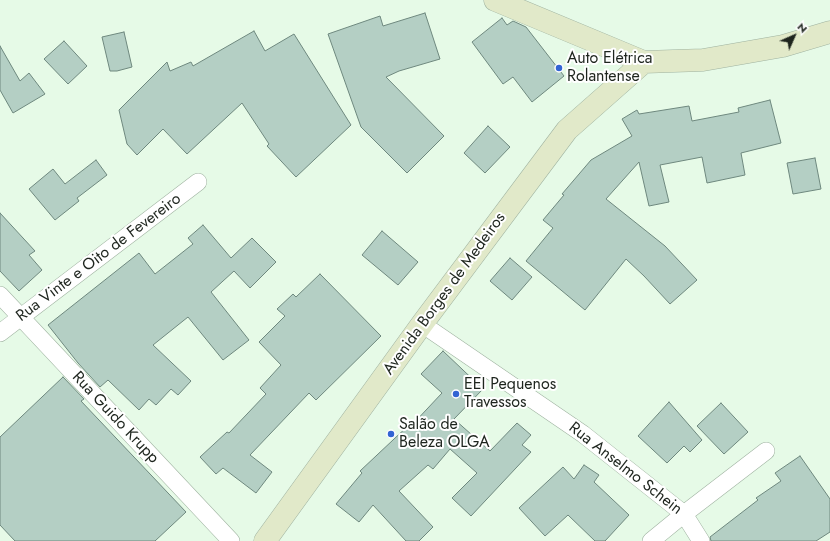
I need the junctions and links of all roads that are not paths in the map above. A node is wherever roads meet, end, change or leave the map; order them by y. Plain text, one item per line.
1 (495, 0) edge
2 (830, 32) edge
3 (644, 62) junction
4 (198, 182) dead end
5 (0, 295) edge
6 (20, 318) junction
7 (422, 324) junction
8 (0, 333) edge
9 (766, 450) dead end
10 (684, 514) junction
11 (230, 541) edge
12 (265, 541) edge
13 (651, 541) edge
14 (702, 541) edge

1 - 3 main road
2 - 3 main road
3 - 7 main road, Avenida Borges de Medeiros
4 - 6 street, Rua Vinte e Oito de Fevereiro
5 - 6 street, Rua Guido Krupp
6 - 8 street, Rua Vinte e Oito de Fevereiro
6 - 11 street, Rua Guido Krupp
7 - 10 street, Rua Anselmo Schein
7 - 12 main road, Avenida Borges de Medeiros
9 - 10 street
10 - 13 street
10 - 14 street, Rua Anselmo Schein

